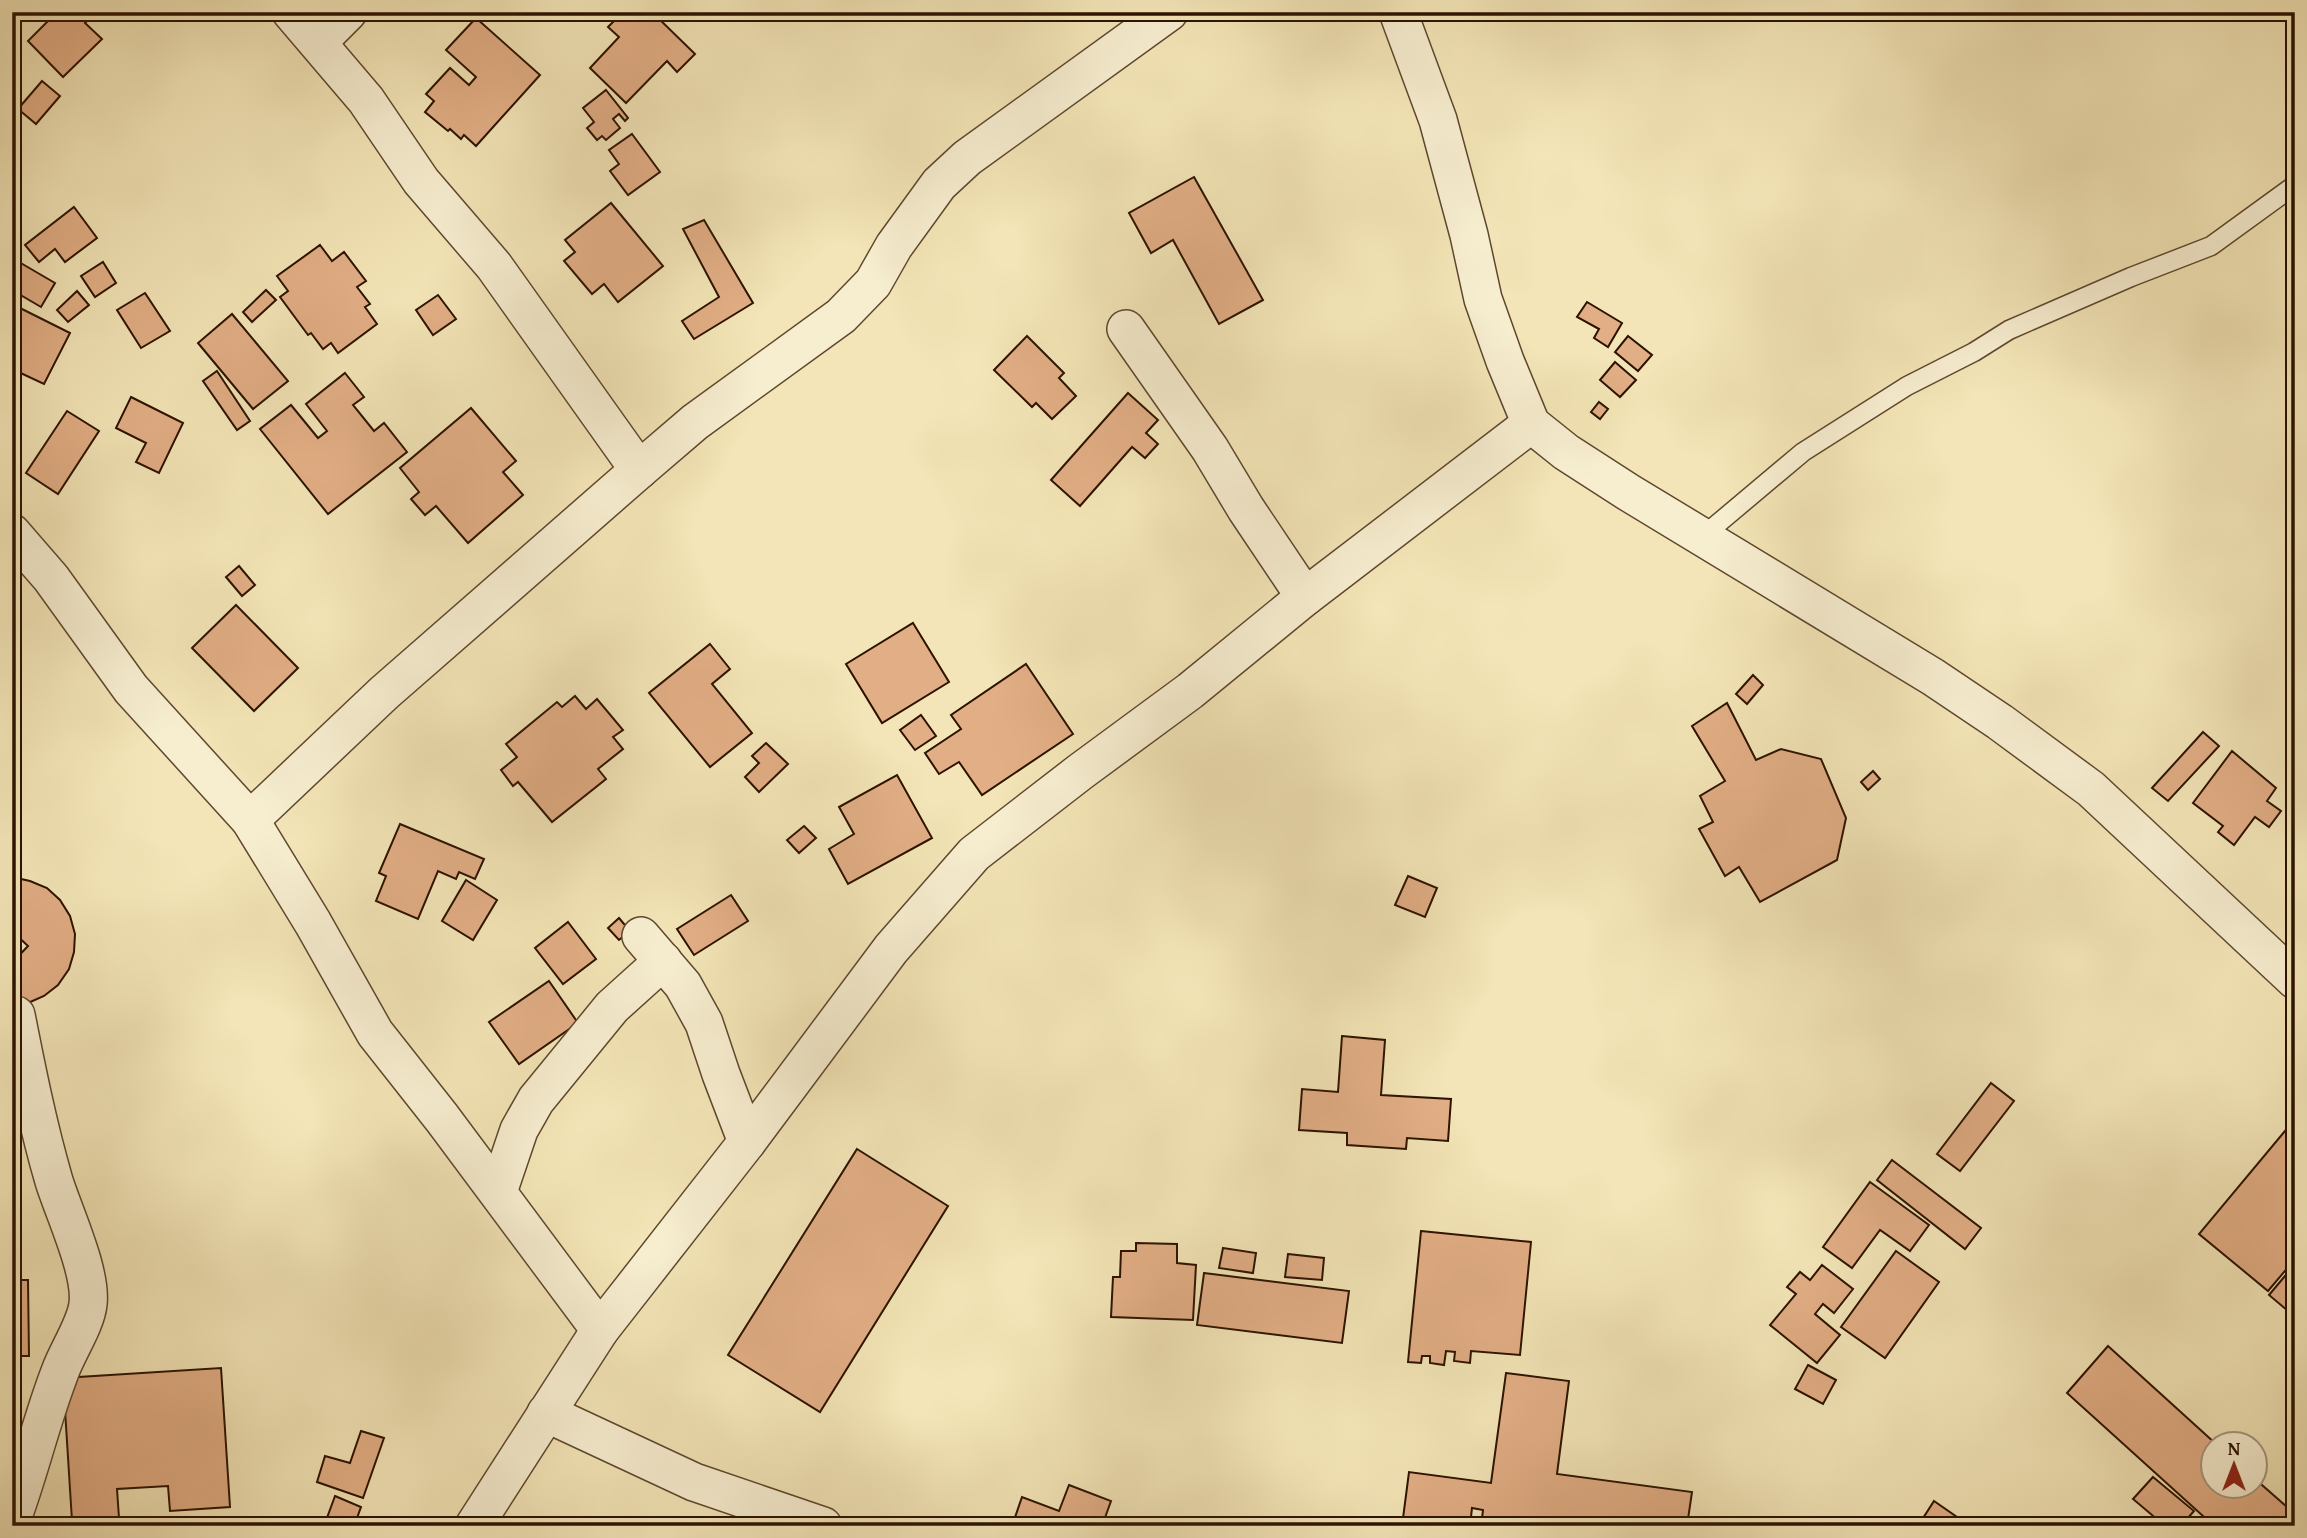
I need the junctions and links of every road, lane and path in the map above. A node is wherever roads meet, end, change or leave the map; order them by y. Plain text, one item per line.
1 (292, 12) edge
2 (348, 12) edge
3 (1169, 12) edge
4 (1398, 12) edge
5 (318, 43) junction
6 (2295, 185) edge
7 (1126, 329) dead end
8 (1531, 425) junction
9 (639, 470) junction
10 (12, 533) edge
11 (1703, 536) junction
12 (1305, 597) junction
13 (250, 820) junction
14 (2295, 980) edge
15 (16, 1015) dead end
16 (747, 1142) junction
17 (498, 1192) junction
18 (600, 1330) junction
19 (546, 1413) junction
20 (12, 1519) edge
21 (474, 1526) edge
22 (823, 1526) edge

1 - 5 street
2 - 5 street
3 - 9 street
4 - 8 street
5 - 9 street
6 - 11 lane
7 - 12 street
8 - 11 street
8 - 12 street
9 - 13 street
10 - 13 street
11 - 14 street
12 - 16 street
13 - 17 street
15 - 20 street
16 - 17 street
16 - 18 street
17 - 18 street
18 - 19 street
19 - 21 street
19 - 22 street

